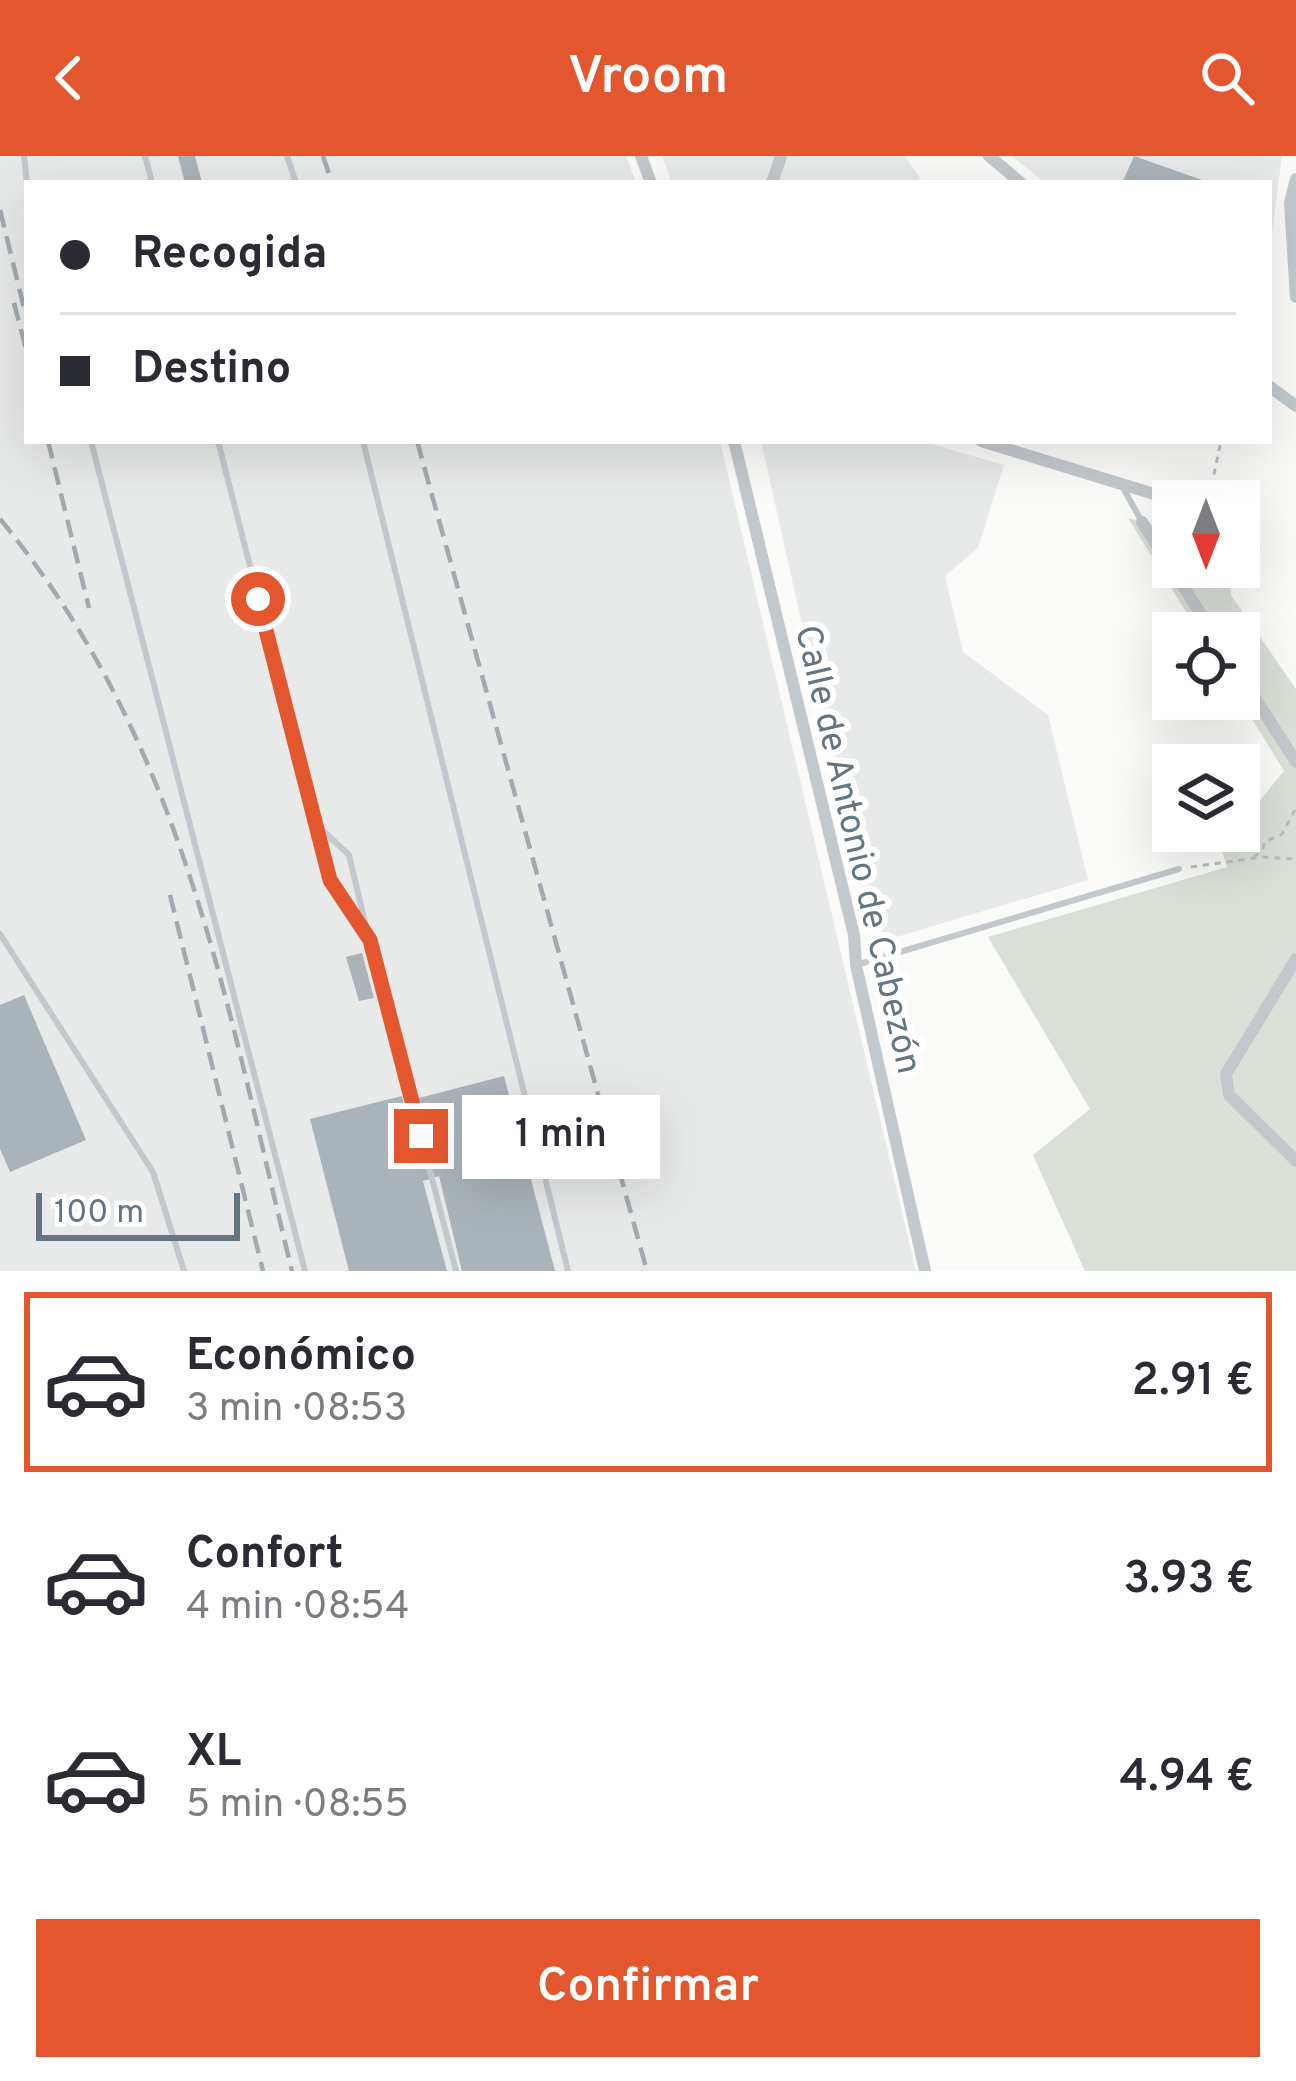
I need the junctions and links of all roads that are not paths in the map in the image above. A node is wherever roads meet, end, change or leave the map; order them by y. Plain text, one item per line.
1 (989, 156) edge
2 (1296, 179) edge
3 (1017, 180) edge
4 (1296, 297) edge
5 (92, 444) edge
6 (219, 444) edge
7 (364, 444) edge
8 (735, 444) edge
9 (991, 444) edge
10 (1120, 483) junction
11 (1152, 493) edge
12 (1142, 522) joint
13 (1200, 612) edge
14 (1260, 706) edge
15 (1296, 762) edge
16 (316, 824) junction
17 (1179, 869) road end
18 (0, 934) edge
19 (370, 940) junction
20 (1296, 958) edge
21 (856, 965) junction
22 (1296, 1160) edge
23 (184, 1271) edge
24 (305, 1271) edge
25 (456, 1271) edge
26 (568, 1271) edge
27 (925, 1271) edge

1 - 3 street
2 - 4 street
5 - 24 lane
6 - 16 lane
7 - 26 lane
8 - 21 street, Calle de Antonio de Cabezón
9 - 10 street
10 - 11 street
10 - 12 lane
12 - 13 street
14 - 15 street
16 - 19 lane
16 - 19 lane
17 - 21 lane
18 - 23 lane
19 - 25 lane
20 - 22 street
21 - 27 street, Calle de Antonio de Cabezón

